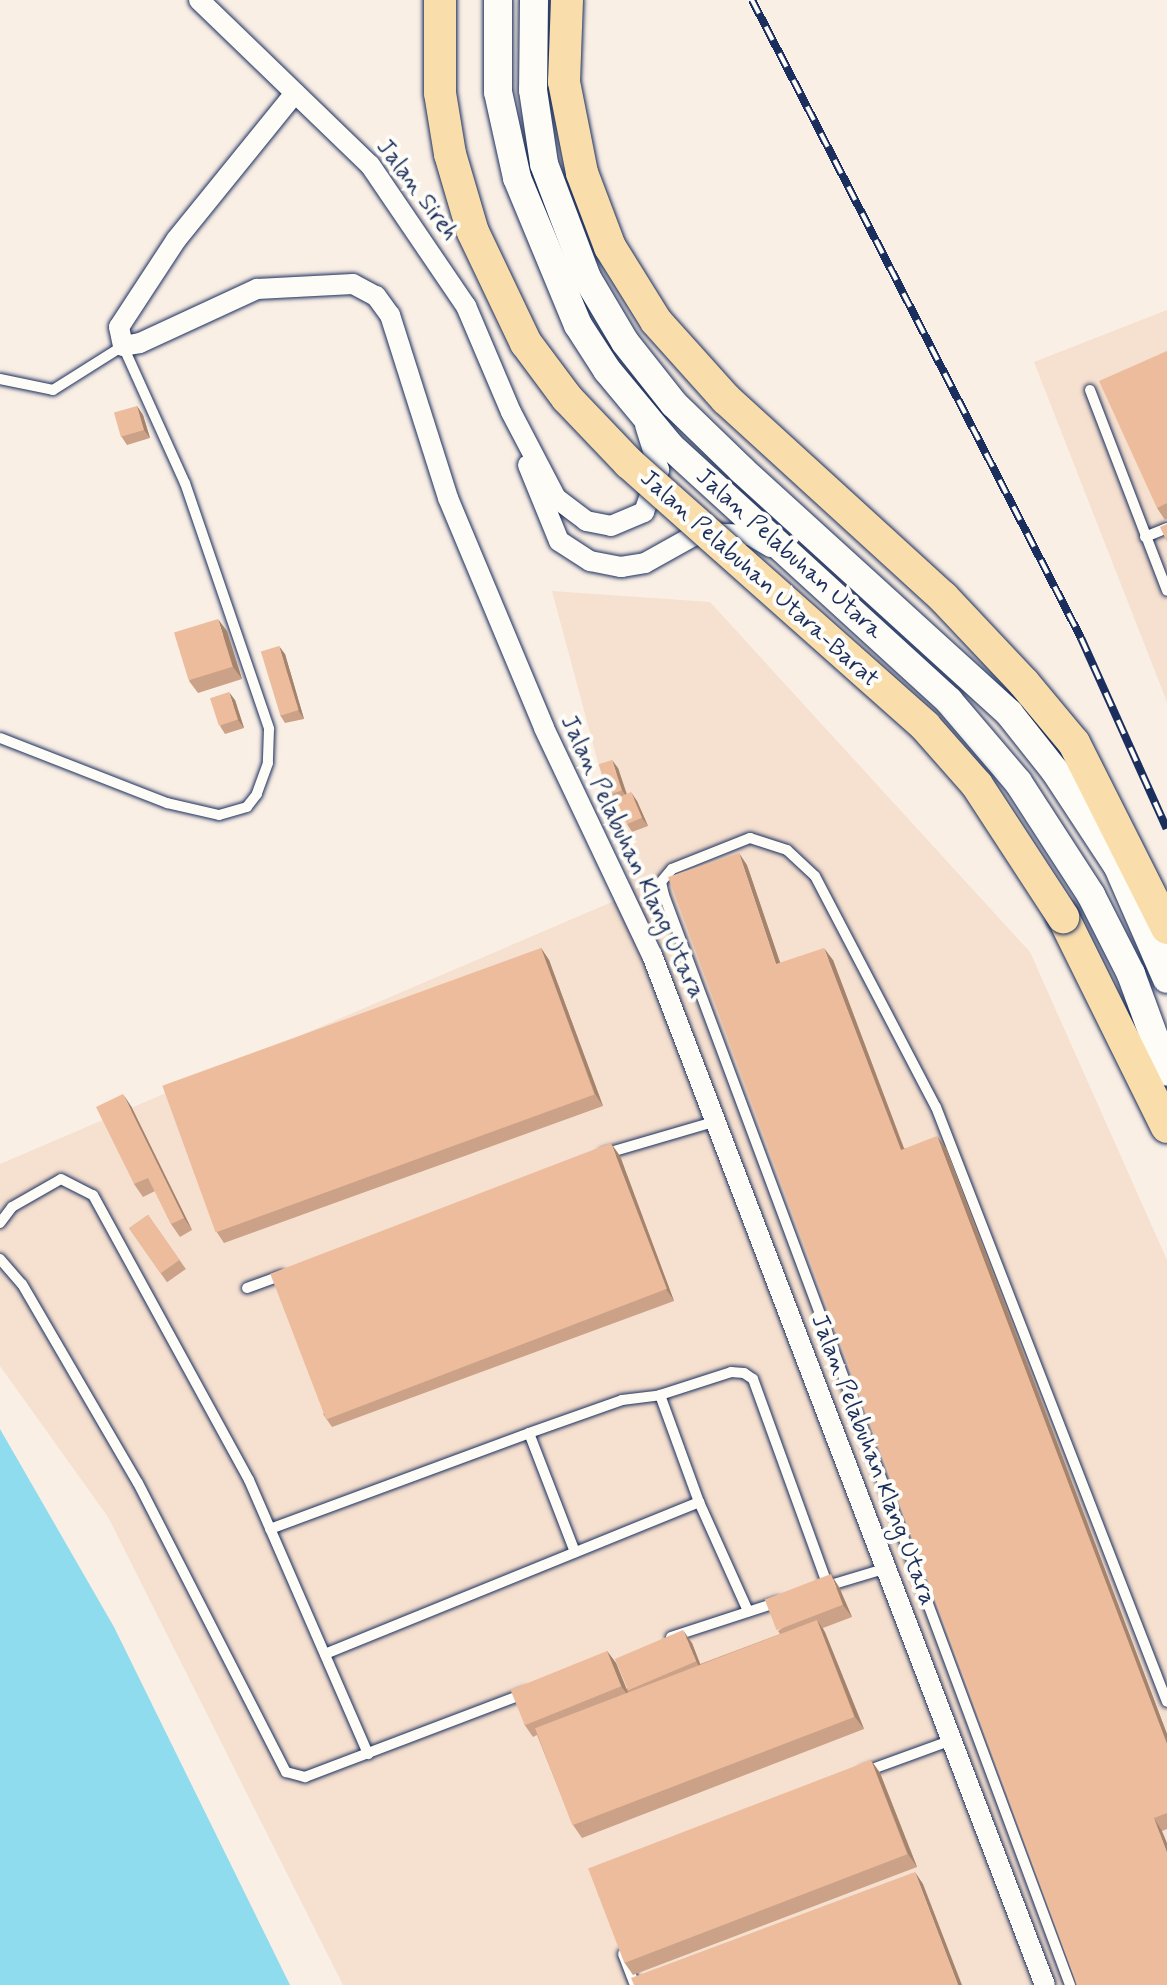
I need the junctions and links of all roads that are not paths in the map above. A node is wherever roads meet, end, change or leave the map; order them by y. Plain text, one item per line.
1 (199, 0) edge
2 (440, 0) edge
3 (498, 0) edge
4 (534, 0) edge
5 (567, 0) edge
6 (295, 93) junction
7 (123, 346) junction
8 (0, 379) edge
9 (1090, 390) dead end
10 (511, 412) junction
11 (641, 414) junction
12 (1167, 528) edge
13 (1145, 537) junction
14 (810, 570) junction
15 (1167, 591) edge
16 (0, 738) edge
17 (1167, 928) edge
18 (1167, 979) edge
19 (1167, 1072) edge
20 (717, 1121) junction
21 (1167, 1127) edge
22 (590, 1159) edge
23 (0, 1223) edge
24 (0, 1259) edge
25 (292, 1271) edge
26 (247, 1288) dead end
27 (660, 1395) junction
28 (529, 1433) junction
29 (699, 1502) junction
30 (270, 1529) junction
31 (575, 1552) junction
32 (887, 1568) junction
33 (828, 1586) junction
34 (815, 1590) edge
35 (788, 1598) edge
36 (748, 1611) junction
37 (655, 1644) edge
38 (325, 1654) junction
39 (540, 1688) edge
40 (1167, 1702) edge
41 (952, 1740) junction
42 (368, 1754) junction
43 (850, 1778) edge
44 (617, 1940) edge
45 (634, 1983) edge
46 (1045, 1985) edge
47 (1070, 1985) edge

1 - 6 street, Jalan Sireh
2 - 21 main road, Jalan Pelabuhan Utara-Barat, bridge
3 - 11 main road, Jalan Pelabuhan Utara
4 - 18 main road, Jalan Pelabuhan Utara
5 - 17 main road
6 - 7 street
6 - 10 street, Jalan Sireh
7 - 8 lane
7 - 16 lane
7 - 20 street, Jalan Pelabuhan Klang Utara
9 - 13 lane
10 - 11 street
10 - 14 street
11 - 14 main road, Jalan Pelabuhan Utara
12 - 13 lane
13 - 15 lane
14 - 19 main road, Jalan Pelabuhan Utara
20 - 22 lane
20 - 32 street, Jalan Pelabuhan Klang Utara
23 - 30 lane
24 - 42 lane
25 - 26 lane
27 - 28 lane
27 - 29 lane
27 - 33 lane
28 - 30 lane
28 - 31 lane
29 - 31 lane
29 - 36 lane
30 - 38 lane
31 - 38 lane
32 - 33 lane
32 - 41 street, Jalan Pelabuhan Klang Utara
33 - 34 lane
35 - 36 lane
36 - 37 lane
38 - 42 lane
39 - 42 lane
40 - 47 lane
41 - 43 lane
41 - 46 street, Jalan Pelabuhan Klang Utara
44 - 45 lane

